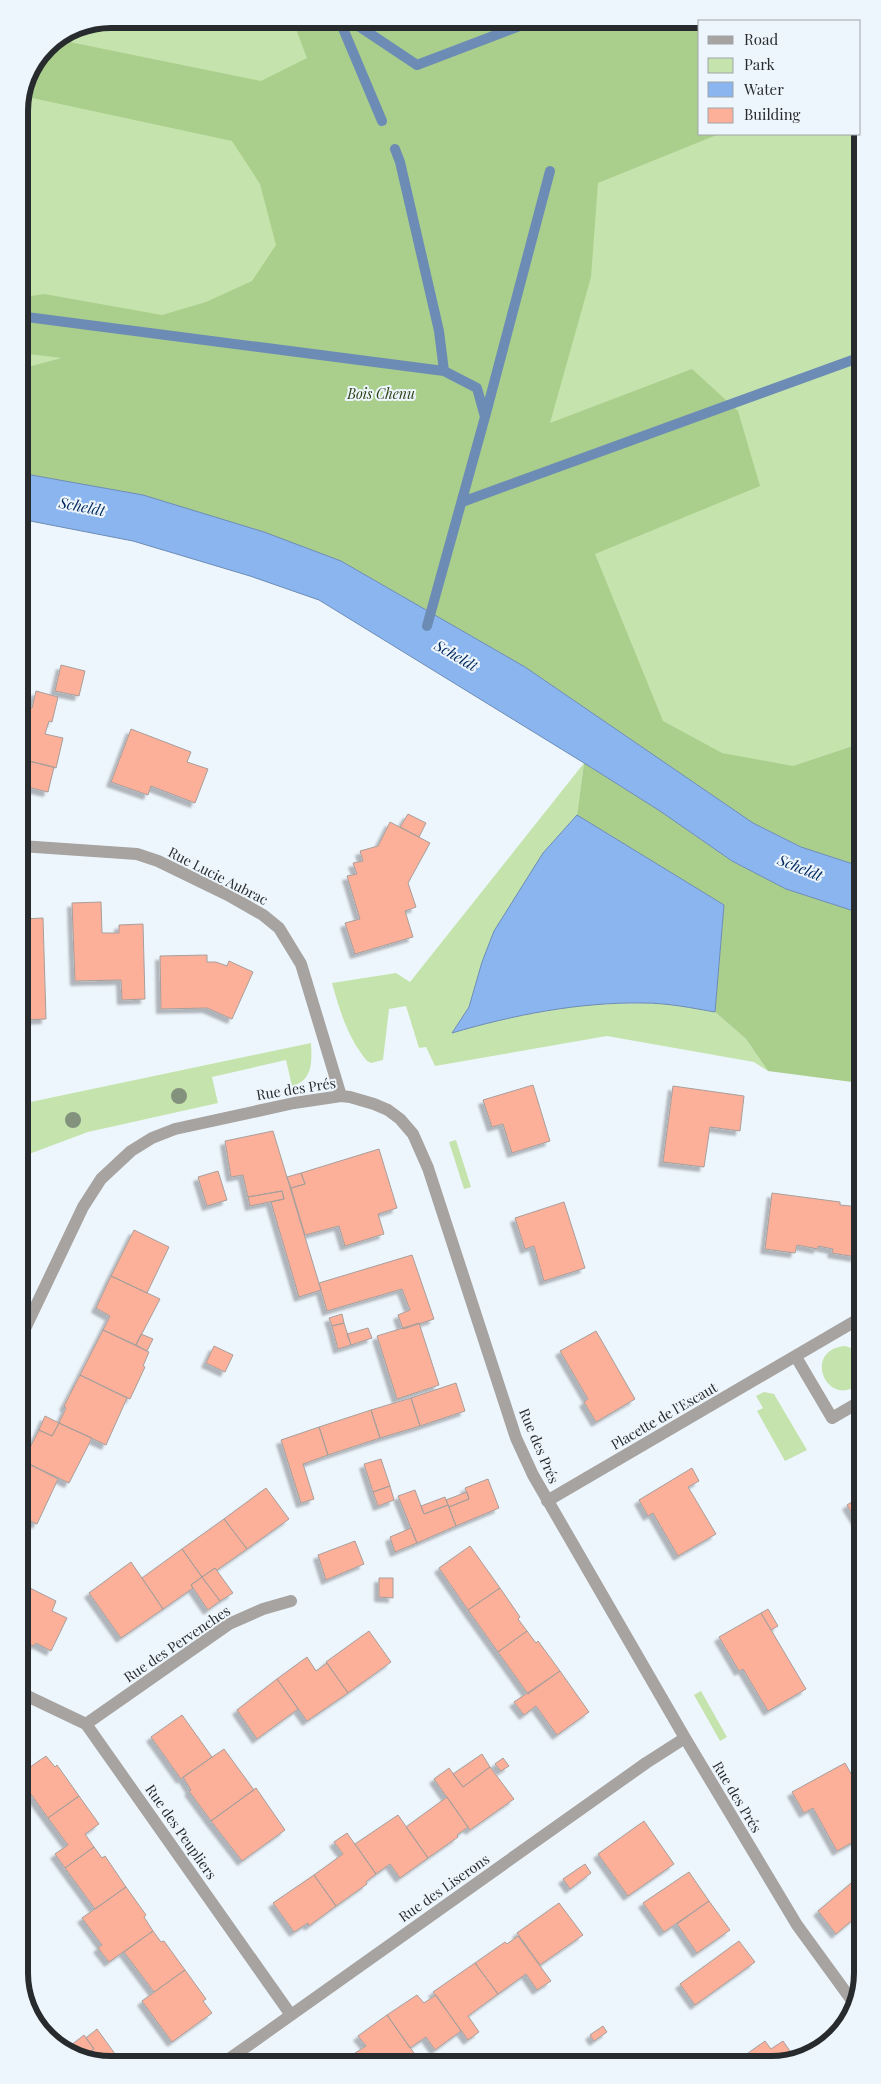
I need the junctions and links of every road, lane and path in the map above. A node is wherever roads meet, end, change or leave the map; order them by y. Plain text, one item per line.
1 (28, 846) edge
2 (341, 1096) junction
3 (854, 1322) edge
4 (28, 1323) edge
5 (796, 1357) junction
6 (854, 1404) edge
7 (547, 1501) junction
8 (291, 1601) dead end
9 (28, 1696) edge
10 (86, 1724) junction
11 (685, 1738) junction
12 (850, 1998) edge
13 (291, 2015) junction
14 (233, 2056) edge

1 - 2 street, Rue Lucie Aubrac
2 - 4 street, Rue des Prés
2 - 7 street, Rue des Prés
3 - 5 street, Placette de l'Escaut
5 - 6 street
5 - 7 street, Placette de l'Escaut
7 - 11 street, Rue des Prés
8 - 10 street, Rue des Pervenches
9 - 10 street, Rue des Peupliers
10 - 13 street, Rue des Peupliers
11 - 12 street, Rue des Prés
11 - 13 street, Rue des Liserons
13 - 14 street, Rue des Liserons

